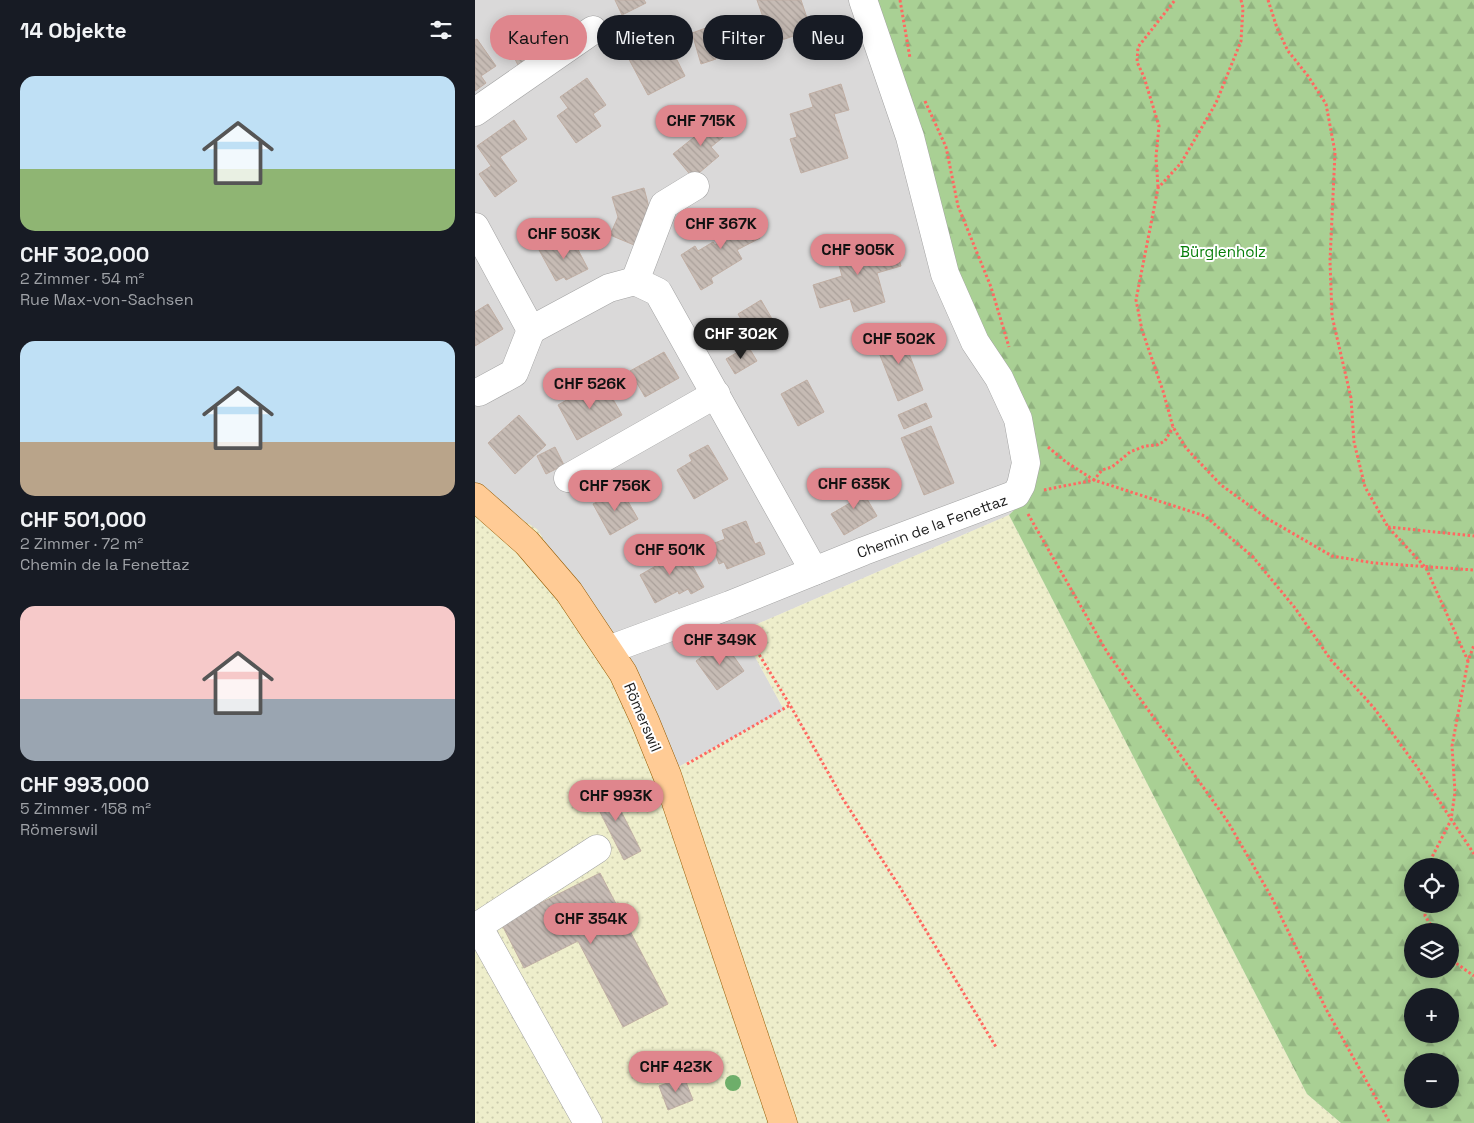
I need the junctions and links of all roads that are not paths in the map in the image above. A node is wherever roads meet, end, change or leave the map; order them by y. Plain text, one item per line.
1 (863, 0) edge
2 (593, 30) dead end
3 (475, 112) edge
4 (695, 186) dead end
5 (475, 227) edge
6 (635, 281) junction
7 (531, 330) junction
8 (479, 392) dead end
9 (716, 394) junction
10 (568, 478) dead end
11 (475, 497) edge
12 (814, 571) junction
13 (608, 650) junction
14 (597, 849) dead end
15 (588, 1123) edge
16 (783, 1123) edge

1 - 12 street, Chemin de la Fenettaz
2 - 3 street
4 - 6 street
5 - 7 street
6 - 7 street
6 - 9 street
7 - 8 street
9 - 10 street
9 - 12 street
11 - 13 main road, Römerswil
12 - 13 street, Chemin de la Fenettaz
13 - 16 main road, Römerswil
14 - 15 street

